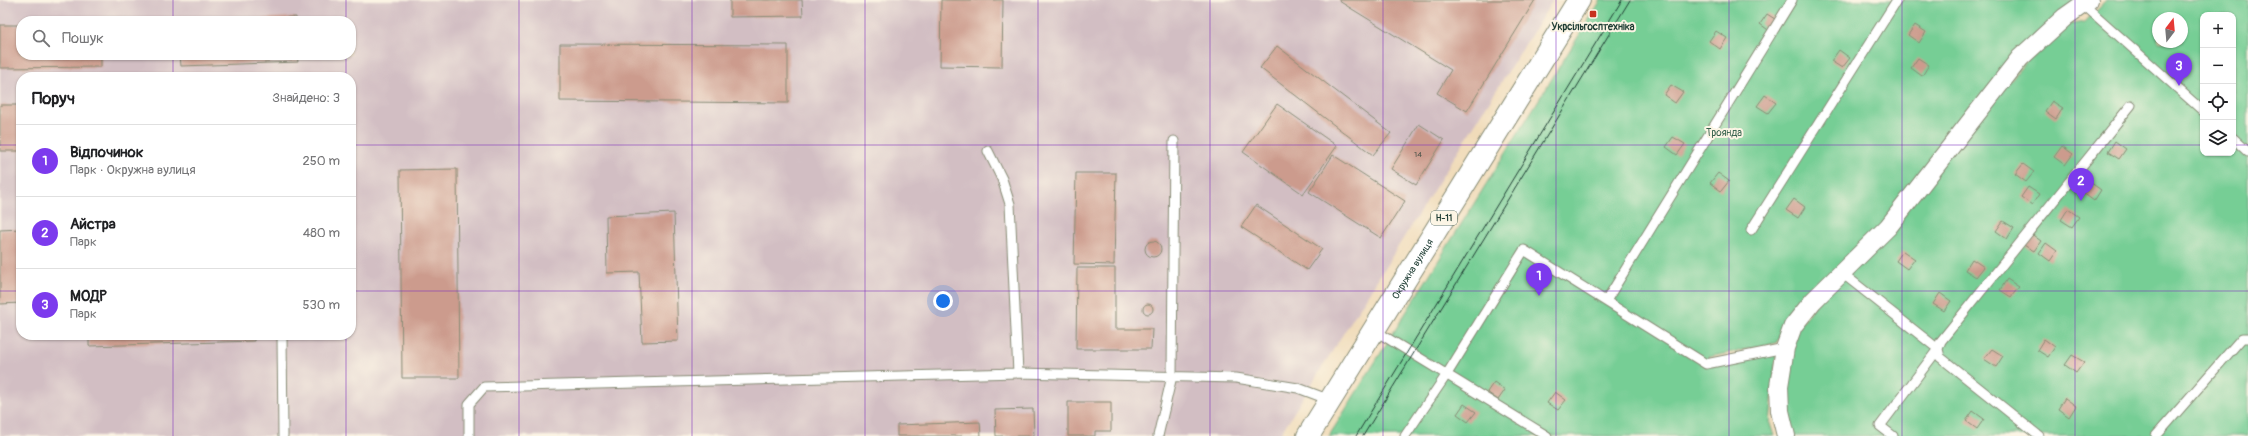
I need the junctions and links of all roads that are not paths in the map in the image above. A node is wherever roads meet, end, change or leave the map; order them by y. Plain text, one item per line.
1 (1579, 0) edge
2 (1792, 0) edge
3 (1897, 0) edge
4 (2087, 3) edge
5 (2132, 105) dead end
6 (2200, 109) edge
7 (1174, 140) dead end
8 (2236, 141) edge
9 (988, 151) dead end
10 (2248, 151) edge
11 (1751, 230) dead end
12 (1842, 273) junction
13 (1606, 301) junction
14 (1374, 330) junction
15 (2248, 338) edge
16 (282, 340) edge
17 (1785, 348) junction
18 (1938, 350) junction
19 (1018, 373) junction
20 (1447, 374) junction
21 (1172, 376) junction
22 (1331, 400) junction
23 (283, 436) edge
24 (469, 436) edge
25 (1158, 436) edge
26 (1308, 436) edge
27 (1405, 436) edge
28 (1548, 436) edge
29 (1786, 436) edge
30 (1893, 436) edge
31 (2039, 436) edge
32 (2156, 436) edge

1 - 14 main road, Окружна вулиця / Н-11
2 - 13 lane
3 - 11 lane
4 - 6 lane
4 - 12 street
5 - 18 lane
7 - 21 lane
8 - 10 lane
9 - 19 lane
12 - 17 street
12 - 18 lane
13 - 17 lane
13 - 20 lane
14 - 20 lane
14 - 22 main road, Окружна вулиця / Н-11
15 - 32 lane
16 - 23 lane
17 - 29 street
18 - 30 lane
18 - 31 lane
19 - 21 lane
19 - 24 lane
20 - 27 lane
20 - 28 lane
21 - 22 lane
21 - 25 lane
22 - 26 main road, Окружна вулиця / Н-11

